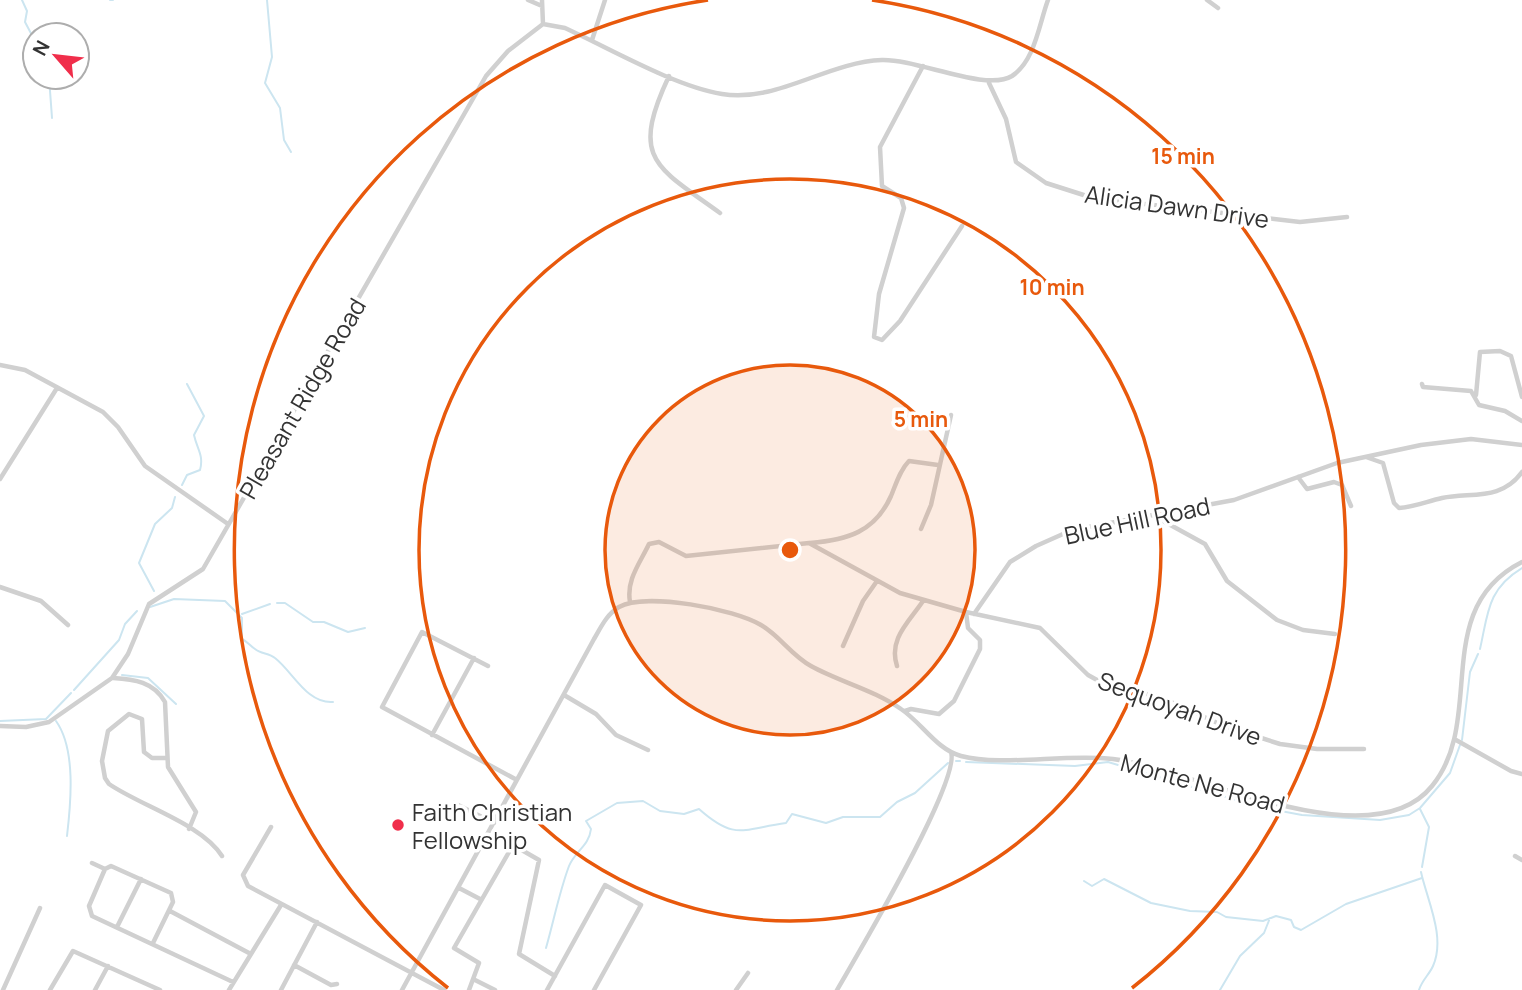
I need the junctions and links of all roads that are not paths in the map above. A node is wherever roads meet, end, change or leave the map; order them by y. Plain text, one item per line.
1 (528, 0) edge
2 (605, 0) edge
3 (1048, 0) edge
4 (1208, 0) edge
5 (542, 3) edge
6 (1219, 8) dead end
7 (543, 24) junction
8 (593, 40) junction
9 (923, 66) junction
10 (669, 76) junction
11 (989, 82) junction
12 (720, 213) dead end
13 (1347, 218) dead end
14 (962, 226) dead end
15 (0, 365) edge
16 (1422, 384) dead end
17 (57, 388) junction
18 (1476, 396) junction
19 (1522, 397) edge
20 (951, 415) dead end
21 (1522, 421) edge
22 (1522, 445) edge
23 (1392, 450) junction
24 (1366, 457) junction
25 (1383, 463) junction
26 (939, 465) junction
27 (1522, 472) edge
28 (1298, 477) junction
29 (0, 480) edge
30 (1351, 506) dead end
31 (1154, 516) junction
32 (228, 524) junction
33 (921, 528) dead end
34 (809, 543) junction
35 (1522, 562) edge
36 (877, 581) junction
37 (0, 587) edge
38 (923, 601) junction
39 (630, 602) junction
40 (966, 612) junction
41 (974, 614) junction
42 (68, 625) dead end
43 (1335, 634) dead end
44 (843, 646) dead end
45 (474, 658) junction
46 (488, 666) dead end
47 (897, 666) dead end
48 (112, 678) junction
49 (564, 695) junction
50 (905, 711) junction
51 (0, 726) edge
52 (432, 735) junction
53 (1455, 740) junction
54 (1364, 748) dead end
55 (648, 750) dead end
56 (951, 752) junction
57 (167, 758) junction
58 (1522, 774) edge
59 (517, 780) junction
60 (454, 803) dead end
61 (494, 823) junction
62 (271, 827) dead end
63 (189, 829) junction
64 (222, 856) dead end
65 (1515, 856) dead end
66 (1522, 860) edge
67 (92, 863) dead end
68 (105, 869) junction
69 (141, 879) junction
70 (459, 888) junction
71 (480, 899) junction
72 (282, 904) junction
73 (40, 908) dead end
74 (169, 911) junction
75 (317, 922) junction
76 (117, 927) junction
77 (153, 943) junction
78 (249, 953) junction
79 (294, 965) junction
80 (108, 966) junction
81 (412, 973) junction
82 (748, 973) dead end
83 (555, 976) junction
84 (475, 980) junction
85 (233, 982) junction
86 (337, 985) dead end
87 (3, 990) edge
88 (50, 990) edge
89 (95, 990) edge
90 (160, 990) edge
91 (229, 990) edge
92 (281, 990) edge
93 (402, 990) edge
94 (444, 990) edge
95 (469, 990) edge
96 (495, 990) edge
97 (547, 990) edge
98 (594, 990) edge
99 (736, 990) edge
100 (836, 990) edge

1 - 5 street
2 - 8 street
3 - 11 street
4 - 6 street
5 - 7 street
7 - 8 street
7 - 32 street, Pleasant Ridge Road
8 - 10 street
9 - 10 street
9 - 11 street
9 - 14 street
10 - 12 street
11 - 13 street, Alicia Dawn Drive
15 - 17 street
16 - 18 street
17 - 29 street
17 - 32 street
18 - 19 street
18 - 21 street
20 - 26 street
22 - 23 street, Blue Hill Road
23 - 24 street, Blue Hill Road
23 - 25 street
24 - 25 street
24 - 28 street, Blue Hill Road
25 - 27 street
26 - 33 street
26 - 34 street
28 - 30 street
28 - 31 street, Blue Hill Road
31 - 41 street, Blue Hill Road
31 - 43 street
32 - 48 street, Pleasant Ridge Road
34 - 36 street
34 - 39 street
35 - 53 street, Monte Ne Road
36 - 38 street
36 - 44 street
37 - 42 street
38 - 40 street
38 - 47 street
39 - 49 street
39 - 50 street
40 - 41 street
40 - 50 street
41 - 54 street, Sequoyah Drive
45 - 46 street
45 - 52 street
45 - 52 street
48 - 51 street, Pleasant Ridge Road
48 - 57 street
49 - 55 street
49 - 59 street
50 - 56 street
52 - 59 street
53 - 56 street, Monte Ne Road
53 - 58 street
56 - 100 street
57 - 63 street
57 - 63 street
59 - 61 street
60 - 61 street
61 - 70 street
62 - 72 street
63 - 64 street
65 - 66 street
67 - 68 street
68 - 69 street
68 - 76 street
69 - 74 street
69 - 76 street
70 - 71 street
70 - 81 street
71 - 83 street
71 - 84 street
72 - 75 street
72 - 78 street
73 - 87 street
74 - 77 street
74 - 78 street
75 - 79 street
75 - 81 street
76 - 77 street
77 - 85 street
78 - 85 street
79 - 86 street
79 - 92 street
80 - 88 street
80 - 89 street
80 - 90 street
81 - 93 street
81 - 94 street
82 - 99 street
83 - 97 street
83 - 98 street
84 - 95 street
84 - 96 street
85 - 91 street

